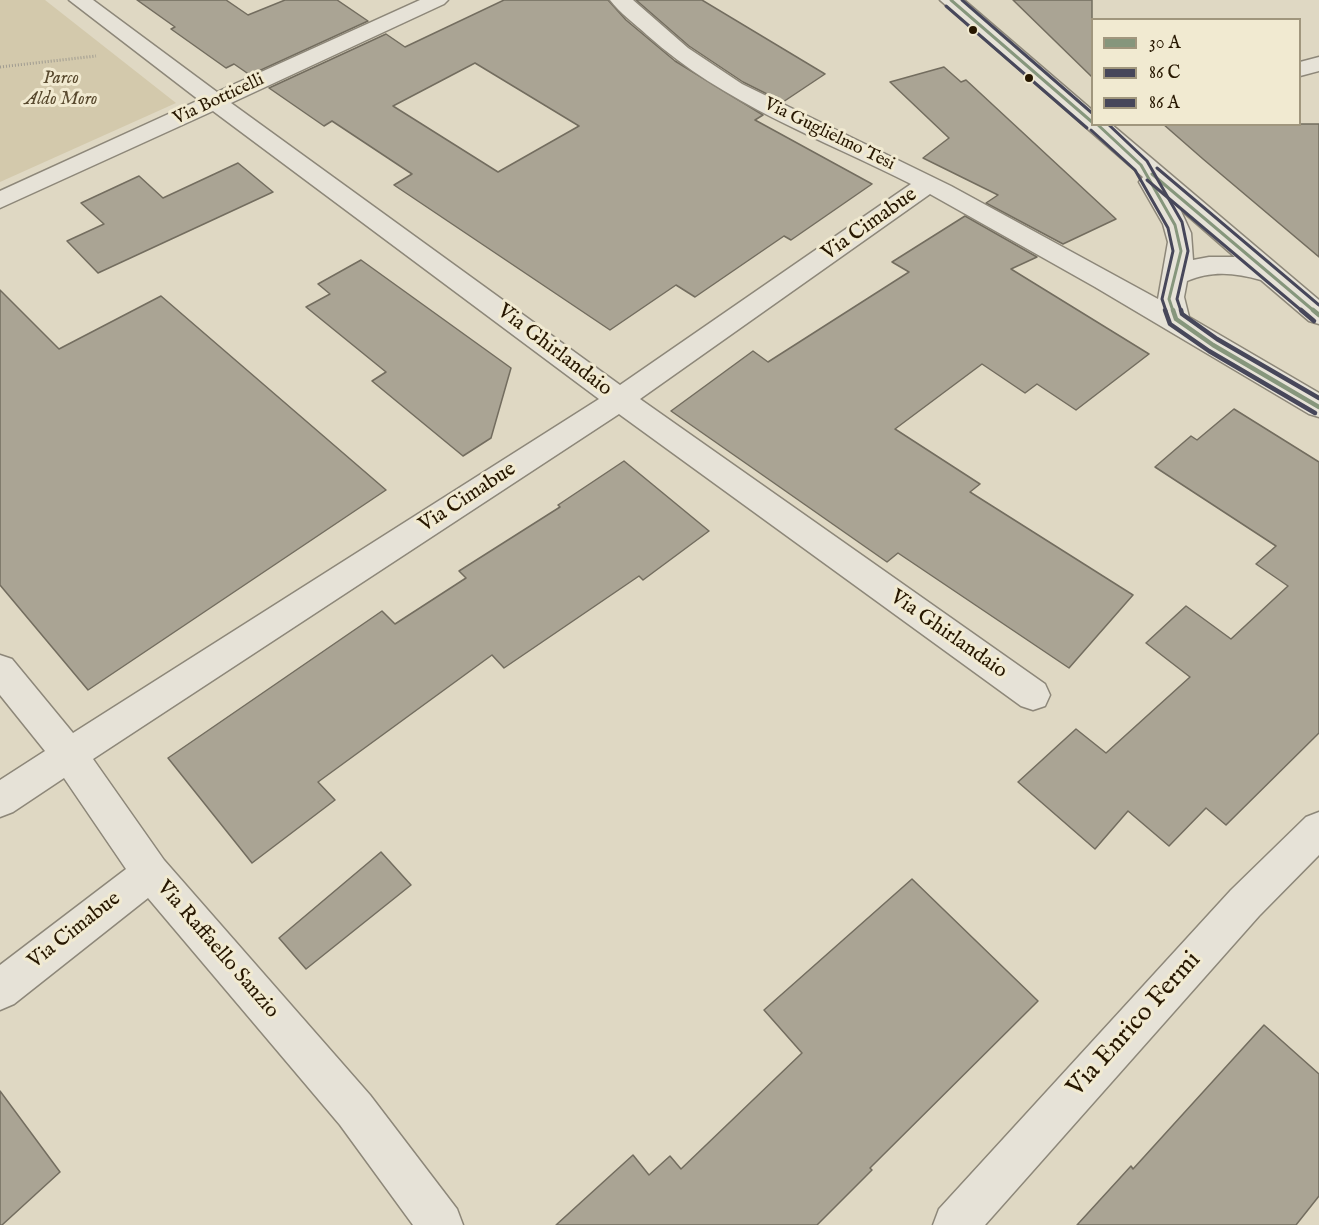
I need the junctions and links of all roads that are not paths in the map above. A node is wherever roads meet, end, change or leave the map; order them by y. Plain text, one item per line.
1 (80, 0) edge
2 (437, 0) edge
3 (621, 0) edge
4 (951, 0) edge
5 (1319, 64) edge
6 (1301, 68) edge
7 (214, 102) junction
8 (1091, 121) edge
9 (1097, 126) edge
10 (1141, 165) junction
11 (928, 184) junction
12 (0, 200) edge
13 (1175, 276) junction
14 (1274, 276) junction
15 (1319, 315) edge
16 (1176, 320) junction
17 (1286, 387) junction
18 (1319, 387) edge
19 (619, 400) junction
20 (1319, 407) edge
21 (0, 669) edge
22 (1033, 695) dead end
23 (69, 755) junction
24 (0, 801) edge
25 (1319, 829) edge
26 (151, 873) junction
27 (0, 990) edge
28 (441, 1225) edge
29 (955, 1225) edge

1 - 7 street, Via Ghirlandaio
2 - 7 street, Via Botticelli
3 - 11 street, Via Guglielmo Tesi
4 - 8 street
5 - 6 street
7 - 12 street, Via Botticelli
7 - 19 street, Via Ghirlandaio
9 - 10 street
10 - 13 street
10 - 14 street
11 - 16 street, Via Guglielmo Tesi
11 - 19 street, Via Cimabue
13 - 14 street
13 - 16 street
14 - 15 street
16 - 17 street, Via Guglielmo Tesi
17 - 18 street
17 - 20 street, Via Guglielmo Tesi
19 - 22 street, Via Ghirlandaio
19 - 23 street, Via Cimabue
21 - 23 street, Via Raffaello Sanzio
23 - 24 street, Via Cimabue
23 - 26 street, Via Raffaello Sanzio
25 - 29 street, Via Enrico Fermi
26 - 27 street, Via Cimabue
26 - 28 street, Via Raffaello Sanzio

